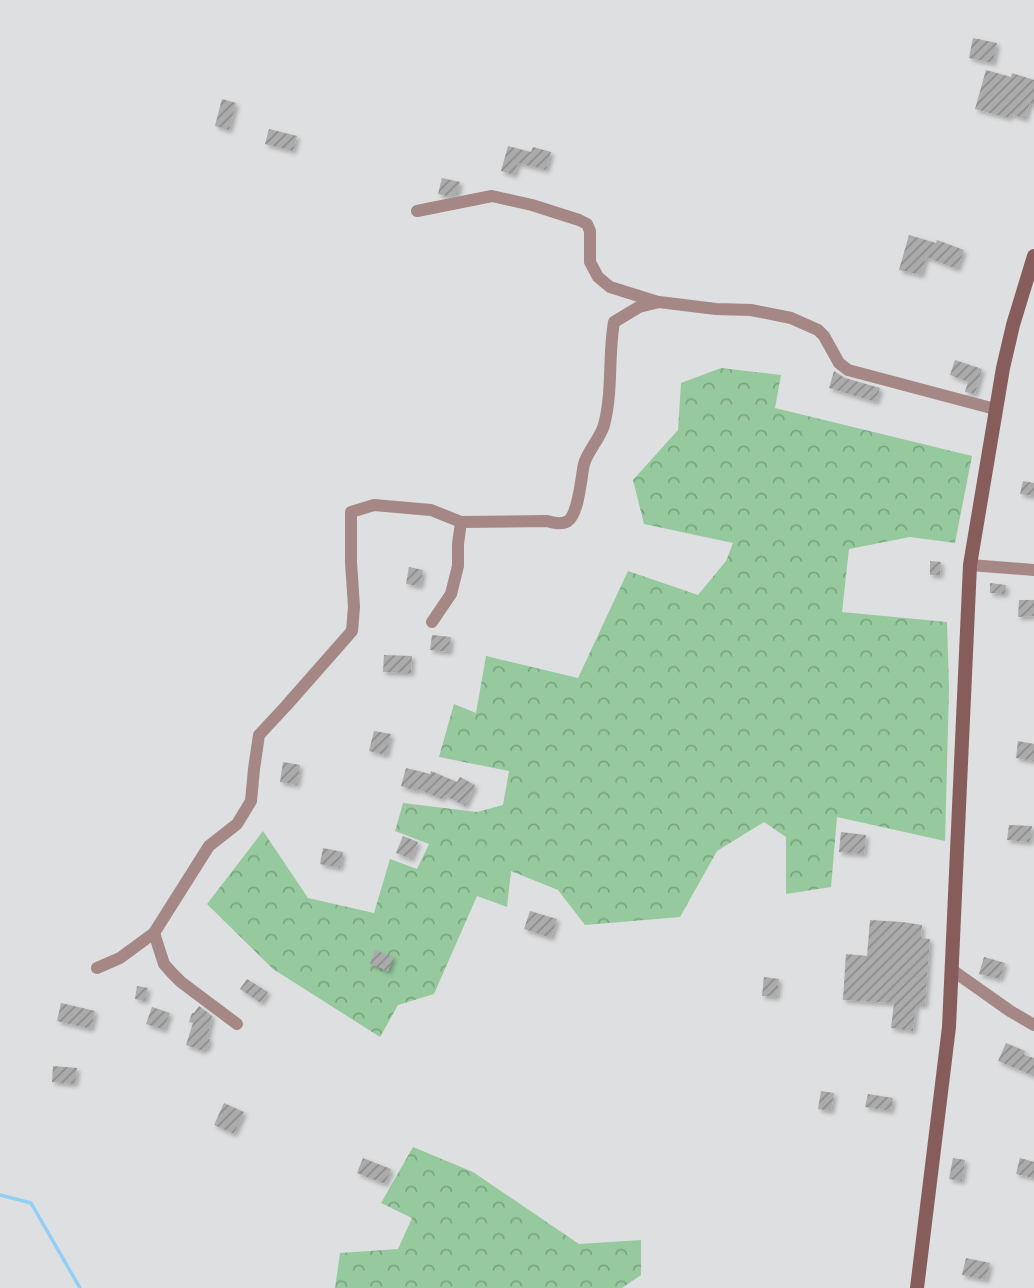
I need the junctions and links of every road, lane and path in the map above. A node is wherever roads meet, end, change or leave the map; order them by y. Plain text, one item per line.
1 (417, 211) dead end
2 (1034, 256) edge
3 (659, 302) junction
4 (995, 409) junction
5 (461, 522) junction
6 (970, 565) junction
7 (1034, 570) edge
8 (432, 622) dead end
9 (154, 933) junction
10 (97, 968) dead end
11 (952, 970) junction
12 (237, 1024) dead end
13 (1034, 1025) edge
14 (917, 1288) edge

1 - 3 street
2 - 4 main road
3 - 4 street
3 - 5 street
4 - 6 main road
5 - 8 street
5 - 9 street
6 - 7 street
6 - 11 main road
9 - 10 street
9 - 12 street
11 - 13 street
11 - 14 main road

